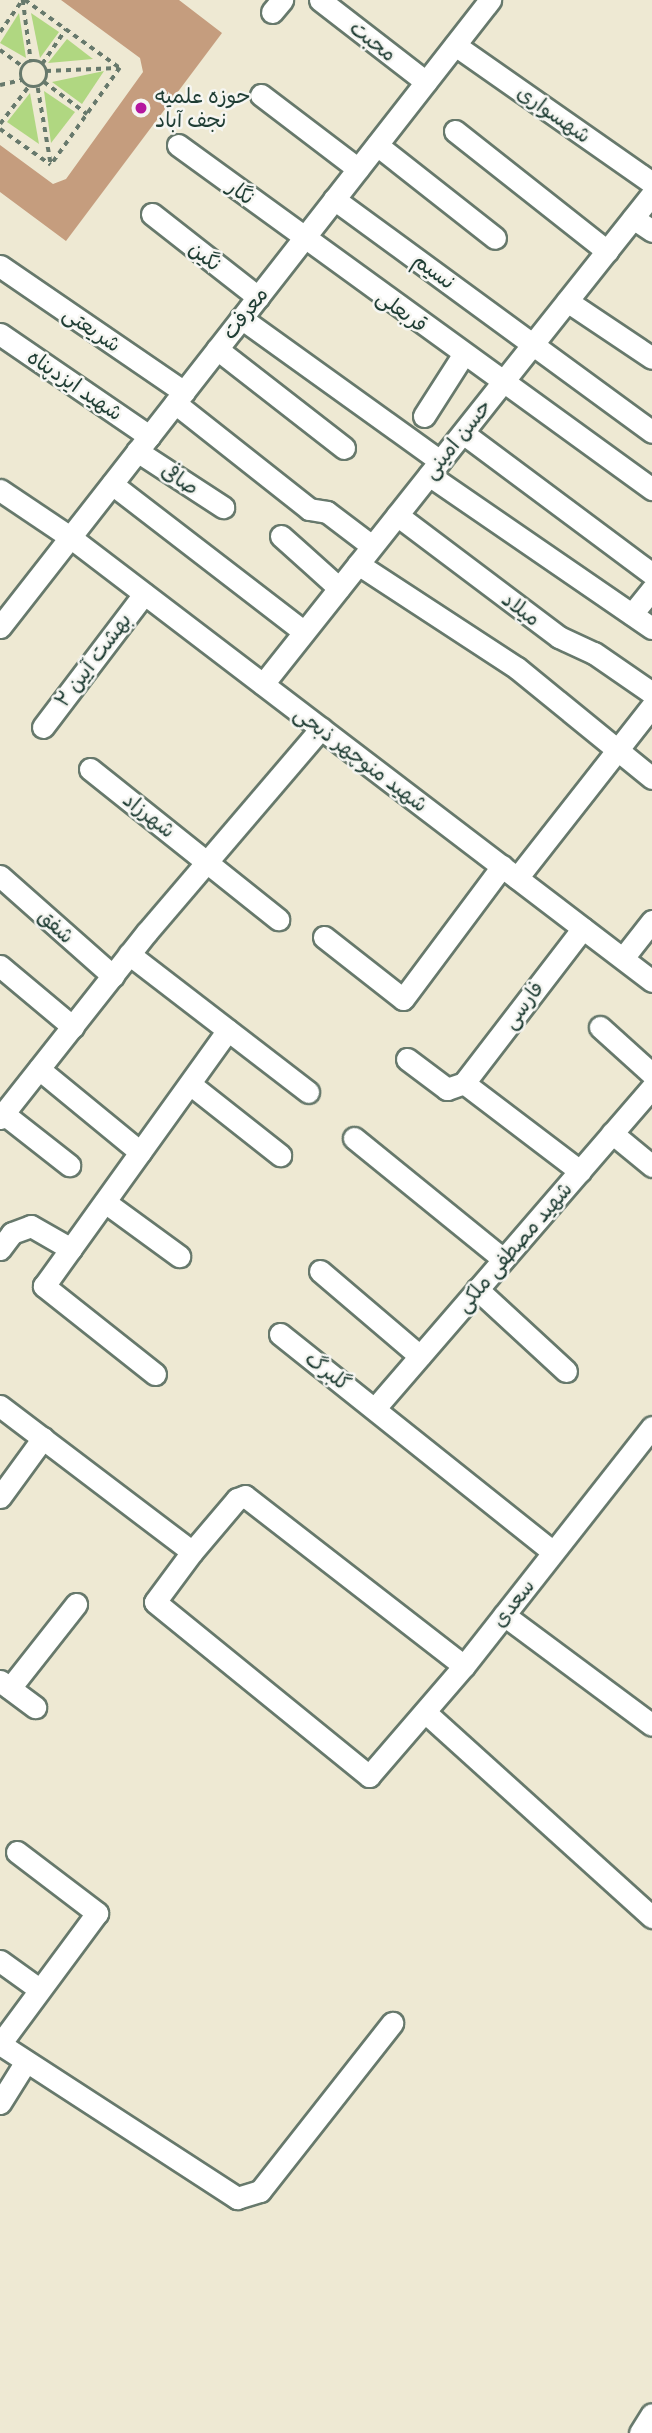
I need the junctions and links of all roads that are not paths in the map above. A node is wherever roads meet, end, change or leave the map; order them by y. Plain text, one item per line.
1 (320, 0) edge
2 (490, 0) edge
3 (455, 45) junction
4 (426, 82) junction
5 (261, 94) dead end
6 (455, 131) dead end
7 (178, 145) dead end
8 (377, 145) junction
9 (358, 169) junction
10 (652, 183) edge
11 (652, 194) edge
12 (334, 200) junction
13 (152, 214) dead end
14 (633, 218) junction
15 (652, 231) edge
16 (303, 239) junction
17 (495, 239) dead end
18 (607, 251) junction
19 (0, 266) edge
20 (258, 297) junction
21 (567, 301) junction
22 (242, 318) junction
23 (0, 334) edge
24 (533, 344) junction
25 (217, 349) junction
26 (463, 355) junction
27 (652, 358) edge
28 (502, 383) junction
29 (180, 397) junction
30 (424, 416) dead end
31 (652, 432) edge
32 (463, 433) junction
33 (143, 443) junction
34 (344, 448) dead end
35 (435, 468) junction
36 (112, 484) junction
37 (652, 489) edge
38 (0, 490) edge
39 (223, 506) dead end
40 (397, 515) junction
41 (281, 536) dead end
42 (70, 537) junction
43 (372, 546) junction
44 (358, 564) junction
45 (652, 574) edge
46 (339, 587) junction
47 (652, 589) edge
48 (144, 594) junction
49 (632, 614) junction
50 (0, 627) edge
51 (652, 628) edge
52 (304, 632) junction
53 (263, 684) junction
54 (652, 693) edge
55 (652, 706) edge
56 (43, 727) dead end
57 (321, 728) junction
58 (619, 751) junction
59 (90, 769) dead end
60 (652, 778) edge
61 (207, 862) junction
62 (509, 872) junction
63 (0, 876) edge
64 (278, 919) dead end
65 (652, 921) edge
66 (583, 928) junction
67 (324, 937) dead end
68 (129, 954) junction
69 (623, 958) junction
70 (0, 966) edge
71 (113, 976) junction
72 (652, 981) edge
73 (73, 1027) junction
74 (600, 1027) dead end
75 (228, 1030) junction
76 (407, 1059) dead end
77 (39, 1069) junction
78 (652, 1074) edge
79 (464, 1083) junction
80 (190, 1084) junction
81 (652, 1087) edge
82 (308, 1091) dead end
83 (2, 1116) edge
84 (612, 1133) junction
85 (354, 1138) dead end
86 (141, 1152) junction
87 (280, 1155) dead end
88 (69, 1165) dead end
89 (652, 1166) edge
90 (580, 1171) junction
91 (105, 1202) junction
92 (0, 1249) edge
93 (71, 1249) junction
94 (179, 1256) dead end
95 (503, 1259) junction
96 (320, 1271) dead end
97 (477, 1289) junction
98 (280, 1334) dead end
99 (420, 1356) junction
100 (566, 1371) dead end
101 (155, 1374) dead end
102 (0, 1406) edge
103 (376, 1407) junction
104 (652, 1427) edge
105 (43, 1438) junction
106 (0, 1497) edge
107 (192, 1552) junction
108 (553, 1552) junction
109 (76, 1604) dead end
110 (504, 1615) junction
111 (464, 1666) junction
112 (5, 1684) edge
113 (35, 1707) dead end
114 (425, 1712) junction
115 (652, 1725) edge
116 (17, 1852) dead end
117 (652, 1917) edge
118 (0, 1961) edge
119 (39, 1989) junction
120 (392, 2023) dead end
121 (25, 2063) junction
122 (0, 2103) edge
123 (652, 2414) edge
124 (640, 2433) edge

1 - 4 street, محبت
2 - 3 street, معرفت
3 - 4 street, معرفت
3 - 10 street, شهسواری
4 - 8 street, معرفت
5 - 9 street
6 - 18 street
7 - 16 street, نگار
8 - 9 street, معرفت
8 - 17 street
9 - 12 street, معرفت
11 - 14 street, حسن امینی
12 - 16 street, معرفت
12 - 24 street, نسیم
13 - 20 street, نگین
14 - 15 street
14 - 18 street, حسن امینی
16 - 20 street, معرفت
16 - 26 street, قربعلی
18 - 21 street, حسن امینی
19 - 29 street, شریعتی
20 - 22 street, معرفت
21 - 24 street, حسن امینی
21 - 27 street
22 - 25 street, معرفت
22 - 35 street
23 - 33 street, شهید ایزدپناه
24 - 28 street, حسن امینی
24 - 31 street, نسیم
25 - 29 street, معرفت
25 - 34 street
26 - 28 street, قربعلی
26 - 30 street
28 - 32 street, حسن امینی
28 - 37 street, قربعلی
29 - 33 street, معرفت
29 - 43 street, شریعتی
32 - 35 street, حسن امینی
32 - 45 street
33 - 36 street, معرفت
33 - 39 street, صافی
35 - 40 street, حسن امینی
35 - 49 street
36 - 42 street, معرفت
36 - 52 street
38 - 42 street, شهید منوچهر ذبحی
40 - 43 street, حسن امینی
40 - 54 street, میلاد
41 - 46 street
42 - 48 street, شهید منوچهر ذبحی
42 - 50 street, معرفت
43 - 44 street, حسن امینی
44 - 46 street, حسن امینی
44 - 58 street
46 - 52 street, حسن امینی
47 - 49 street
48 - 53 street, شهید منوچهر ذبحی
48 - 56 street, بهشت آیین ۲
49 - 51 street
52 - 53 street, حسن امینی
53 - 57 street, شهید منوچهر ذبحی
55 - 58 street
57 - 61 street
57 - 62 street, شهید منوچهر ذبحی
58 - 60 street
58 - 62 street
59 - 61 street, شهرزاد
61 - 64 street, شهرزاد
61 - 68 street
62 - 66 street, شهید منوچهر ذبحی
62 - 67 street
63 - 71 street, شفق
65 - 69 street
66 - 69 street, شهید منوچهر ذبحی
66 - 79 street, فارسی
68 - 71 street
68 - 75 street
69 - 72 street, شهید منوچهر ذبحی
70 - 73 street
71 - 73 street
73 - 77 street
74 - 78 street
75 - 80 street
75 - 82 street
76 - 79 street
77 - 83 street
77 - 86 street
79 - 90 street
80 - 86 street
80 - 87 street
81 - 84 street, شهید مصطفی ملکی
83 - 88 street
84 - 89 street
84 - 90 street, شهید مصطفی ملکی
85 - 95 street
86 - 91 street
90 - 95 street, شهید مصطفی ملکی
91 - 93 street
91 - 94 street
92 - 93 street
93 - 101 street
95 - 97 street, شهید مصطفی ملکی
96 - 99 street
97 - 99 street, شهید مصطفی ملکی
97 - 100 street
98 - 103 street, گلبرگ
99 - 103 street, شهید مصطفی ملکی
102 - 105 street
103 - 108 street, گلبرگ
104 - 108 street, سعدی
105 - 106 street
105 - 107 street
107 - 111 street
107 - 114 street, سعدی
108 - 110 street, سعدی
109 - 112 street
110 - 111 street, سعدی
110 - 115 street
111 - 114 street, سعدی
112 - 113 street
114 - 117 street
116 - 119 street
118 - 119 street
119 - 121 street
120 - 121 street
121 - 122 street
123 - 124 street

